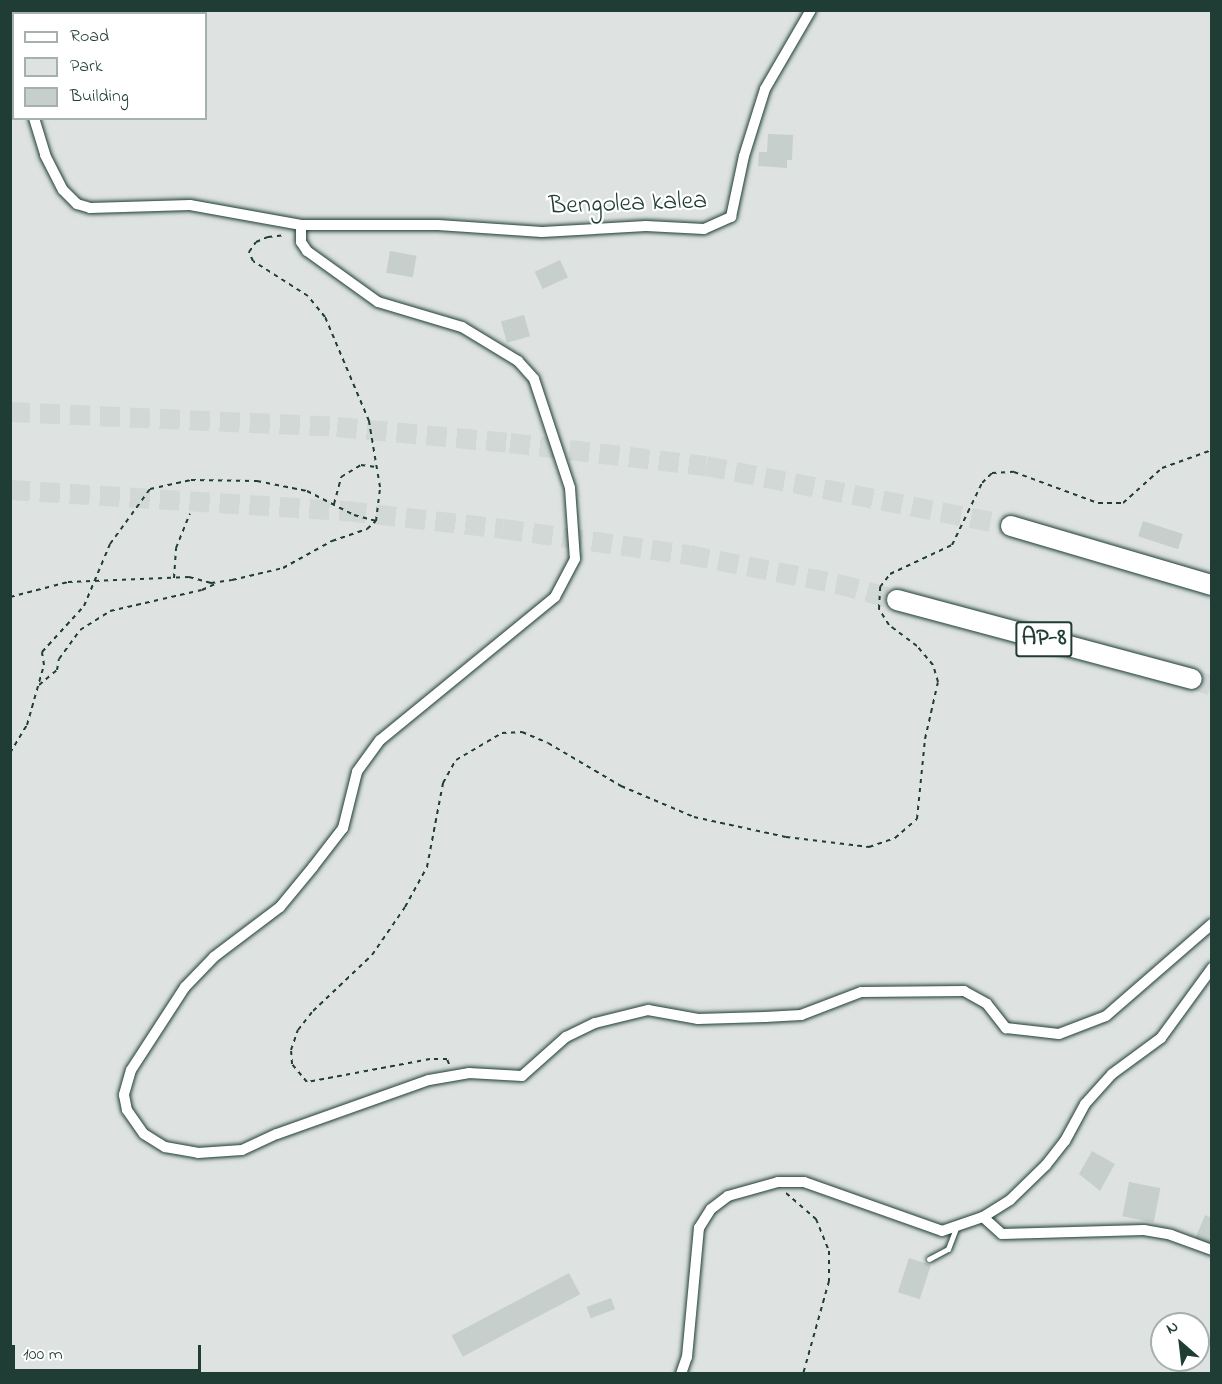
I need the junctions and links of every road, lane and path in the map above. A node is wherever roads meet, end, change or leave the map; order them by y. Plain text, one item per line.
1 (812, 10) edge
2 (35, 120) edge
3 (301, 225) junction
4 (1212, 450) edge
5 (376, 467) junction
6 (334, 504) junction
7 (190, 514) dead end
8 (376, 520) junction
9 (1011, 526) tunnel mouth
10 (174, 578) junction
11 (218, 582) junction
12 (94, 584) junction
13 (1212, 585) edge
14 (10, 597) edge
15 (897, 600) tunnel mouth
16 (1192, 678) tunnel mouth
17 (39, 686) junction
18 (10, 753) edge
19 (1212, 924) edge
20 (1212, 968) edge
21 (453, 1076) junction
22 (778, 1182) junction
23 (983, 1217) junction
24 (957, 1226) junction
25 (1212, 1250) edge
26 (929, 1259) dead end
27 (681, 1374) edge
28 (803, 1374) edge

1 - 3 street, Bengolea kalea
2 - 3 street, Bengolea kalea
3 - 5 path
3 - 21 street
4 - 21 path
5 - 6 path
5 - 8 path
6 - 8 path
6 - 12 path
7 - 10 path
8 - 11 path
9 - 13 highway
10 - 11 path
10 - 12 path
11 - 17 path
12 - 14 path
12 - 17 path
15 - 16 highway, AP-8
17 - 18 path
19 - 21 street
20 - 23 street
22 - 24 street
22 - 27 street
22 - 28 path
23 - 24 street
23 - 25 street
24 - 26 lane

